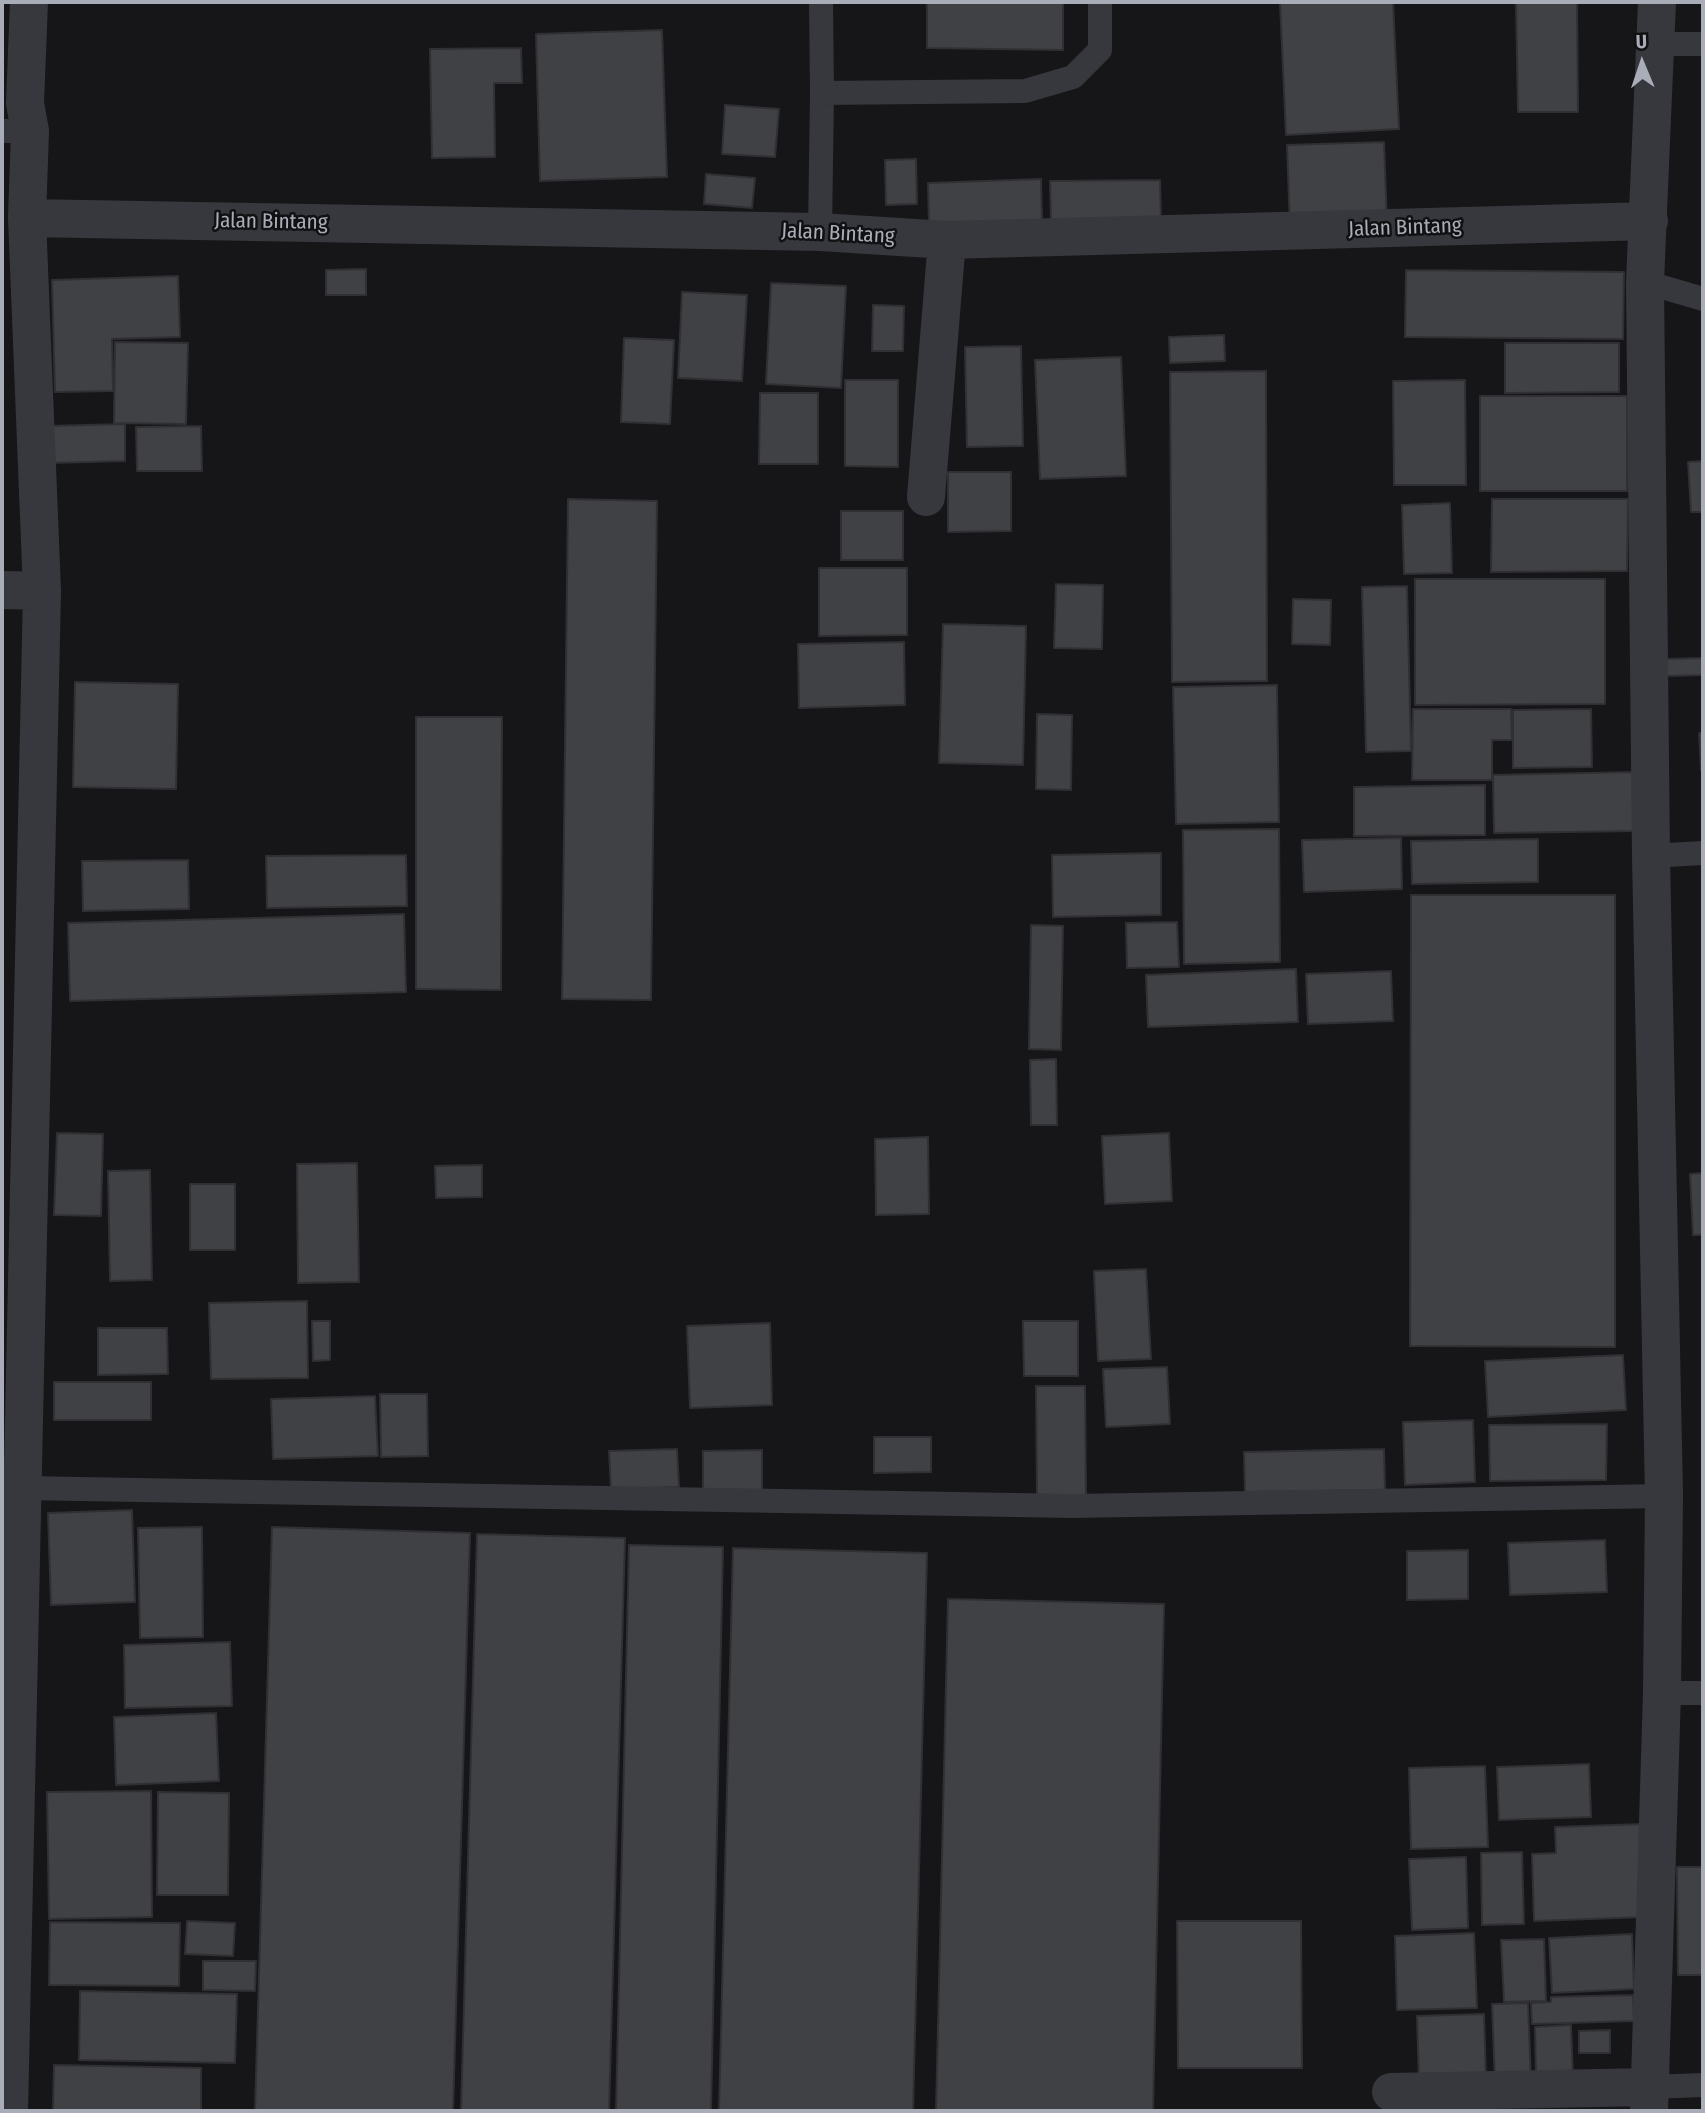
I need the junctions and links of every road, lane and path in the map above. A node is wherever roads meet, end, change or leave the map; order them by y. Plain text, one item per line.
1 (29, 2) edge
2 (821, 2) edge
3 (1100, 2) edge
4 (1657, 2) edge
5 (1657, 44) junction
6 (1703, 44) edge
7 (822, 93) junction
8 (15, 117) edge
9 (27, 218) junction
10 (1649, 221) junction
11 (820, 232) junction
12 (947, 240) junction
13 (1645, 282) junction
14 (1703, 299) edge
15 (17, 353) edge
16 (926, 497) dead end
17 (2, 590) edge
18 (42, 591) junction
19 (1703, 853) edge
20 (1651, 856) junction
21 (22, 1488) junction
22 (1664, 1496) junction
23 (1662, 1693) junction
24 (1703, 1693) edge
25 (1703, 2085) edge
26 (1391, 2092) dead end
27 (1649, 2099) edge
28 (9, 2111) edge

1 - 8 street
2 - 7 lane
3 - 7 lane
4 - 5 street
5 - 6 lane
5 - 10 street
7 - 11 lane
8 - 9 street
9 - 11 street, Jalan Bintang
9 - 15 street
10 - 12 street, Jalan Bintang
10 - 13 street
11 - 12 street, Jalan Bintang
12 - 16 street
13 - 14 lane
13 - 20 street
15 - 18 street
17 - 18 street
18 - 21 street
19 - 20 lane
20 - 22 street
21 - 22 lane
21 - 28 street
22 - 23 street
23 - 24 lane
23 - 27 street
25 - 27 lane
26 - 27 street

